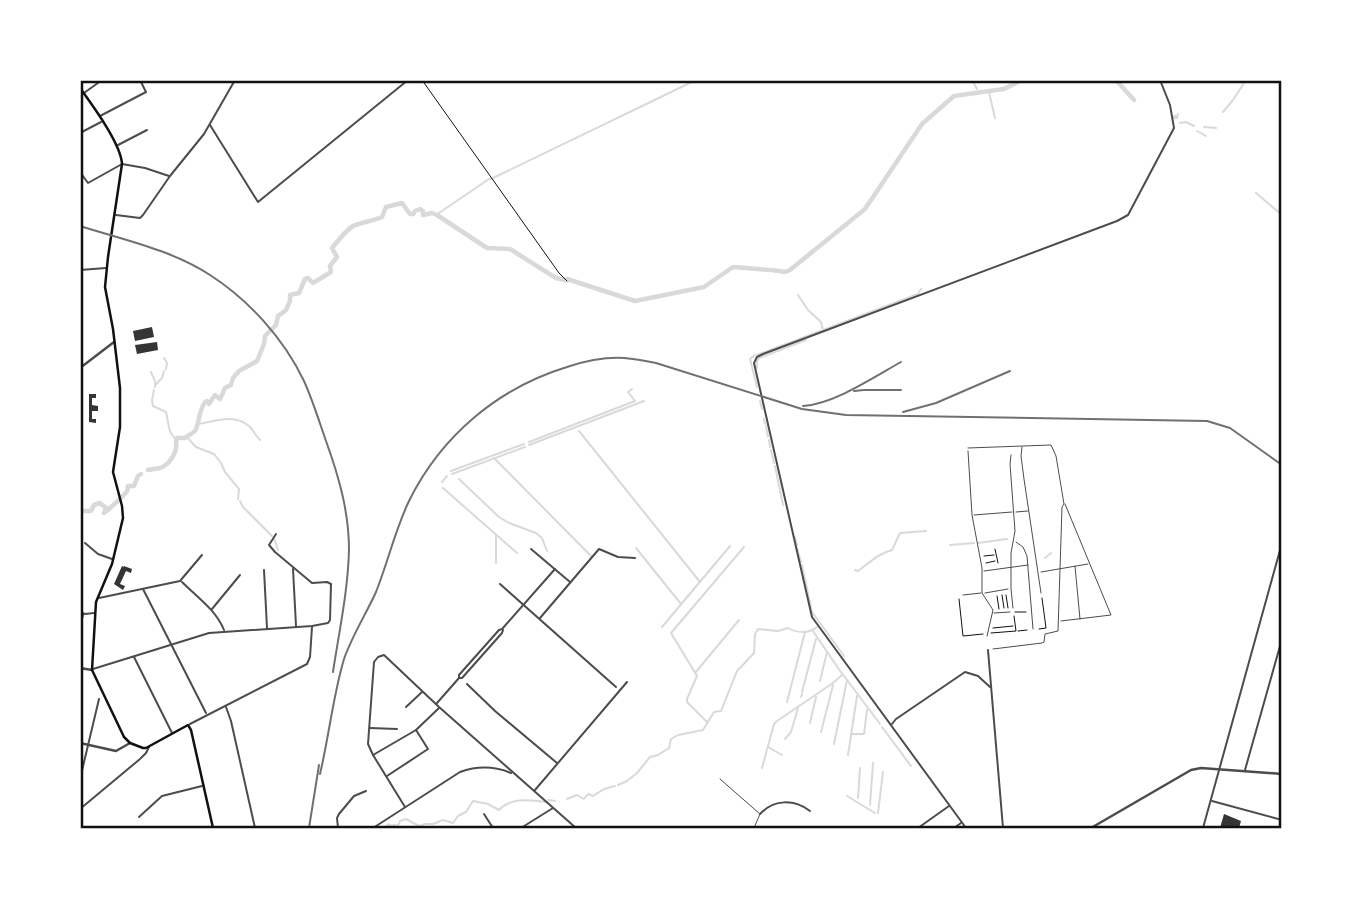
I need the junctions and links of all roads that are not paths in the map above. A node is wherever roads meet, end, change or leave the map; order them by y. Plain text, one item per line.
1 (103, 80) edge
2 (140, 80) edge
3 (235, 80) edge
4 (408, 80) edge
5 (1160, 80) edge
6 (82, 91) edge
7 (99, 117) junction
8 (102, 122) junction
9 (210, 125) junction
10 (147, 130) dead end
11 (80, 133) edge
12 (117, 146) junction
13 (122, 164) junction
14 (80, 172) edge
15 (170, 176) junction
16 (114, 215) junction
17 (107, 268) junction
18 (80, 270) edge
19 (115, 342) junction
20 (80, 368) edge
21 (1022, 446) junction
22 (1011, 455) dead end
23 (1064, 504) junction
24 (1028, 511) junction
25 (1014, 512) junction
26 (972, 514) junction
27 (276, 534) dead end
28 (1014, 541) junction
29 (85, 543) dead end
30 (1282, 543) edge
31 (531, 549) dead end
32 (202, 555) dead end
33 (635, 558) dead end
34 (113, 559) junction
35 (1090, 563) junction
36 (1028, 565) junction
37 (1075, 566) junction
38 (1010, 567) junction
39 (293, 568) junction
40 (1061, 568) junction
41 (555, 569) junction
42 (264, 570) dead end
43 (981, 571) junction
44 (1038, 572) junction
45 (240, 575) dead end
46 (181, 581) junction
47 (571, 583) junction
48 (500, 584) dead end
49 (143, 589) junction
50 (1011, 589) junction
51 (982, 593) junction
52 (1041, 593) road end
53 (963, 595) dead end
54 (98, 598) junction
55 (524, 605) junction
56 (1013, 608) dead end
57 (211, 610) junction
58 (1009, 612) road end
59 (82, 613) edge
60 (95, 613) junction
61 (992, 614) junction
62 (540, 619) junction
63 (1080, 619) junction
64 (1059, 621) junction
65 (80, 625) edge
66 (312, 626) junction
67 (296, 627) junction
68 (267, 629) junction
69 (502, 629) junction
70 (1033, 629) dead end
71 (224, 631) junction
72 (987, 635) road end
73 (1282, 639) edge
74 (171, 645) junction
75 (993, 649) dead end
76 (481, 650) junction
77 (988, 650) dead end
78 (484, 653) junction
79 (134, 656) junction
80 (80, 668) edge
81 (92, 670) junction
82 (459, 678) junction
83 (627, 682) dead end
84 (467, 684) dead end
85 (616, 687) dead end
86 (991, 687) junction
87 (423, 691) junction
88 (99, 699) dead end
89 (436, 704) junction
90 (225, 705) junction
91 (407, 707) dead end
92 (439, 707) junction
93 (207, 715) junction
94 (188, 725) junction
95 (891, 725) junction
96 (369, 728) junction
97 (397, 729) dead end
98 (416, 730) junction
99 (172, 733) junction
100 (80, 743) edge
101 (130, 743) junction
102 (89, 745) junction
103 (149, 746) junction
104 (373, 755) junction
105 (498, 760) junction
106 (558, 764) junction
107 (494, 765) junction
108 (1220, 769) junction
109 (1244, 771) junction
110 (1282, 774) edge
111 (516, 775) junction
112 (387, 777) junction
113 (80, 779) edge
114 (720, 779) dead end
115 (203, 786) junction
116 (366, 791) dead end
117 (535, 791) junction
118 (1211, 800) junction
119 (949, 806) junction
120 (405, 807) junction
121 (554, 808) junction
122 (80, 809) edge
123 (810, 811) dead end
124 (484, 814) dead end
125 (760, 814) junction
126 (139, 817) dead end
127 (1282, 820) edge
128 (962, 823) junction
129 (213, 828) edge
130 (255, 828) edge
131 (338, 828) edge
132 (373, 828) edge
133 (493, 828) edge
134 (520, 828) edge
135 (576, 828) edge
136 (754, 828) edge
137 (918, 828) edge
138 (954, 828) edge
139 (966, 828) edge
140 (1003, 828) edge
141 (1091, 828) edge
142 (1203, 828) edge

1 - 6 street
2 - 7 street
3 - 9 street
4 - 9 street
5 - 95 street
6 - 7 main road
7 - 8 main road
8 - 11 street
8 - 12 main road
9 - 15 street
10 - 12 street
12 - 13 main road
13 - 14 street
13 - 15 street
13 - 16 main road
15 - 16 street
16 - 17 main road
17 - 18 street
17 - 19 main road
19 - 20 street
19 - 34 main road
21 - 23 lane
21 - 24 lane
21 - 26 lane
22 - 25 lane
23 - 35 lane
23 - 40 lane
24 - 25 lane
24 - 44 lane
25 - 26 lane
25 - 28 lane
26 - 43 lane
27 - 39 street
28 - 36 lane
28 - 38 lane
29 - 34 street
30 - 108 street
31 - 41 street
32 - 46 street
33 - 47 street
34 - 54 main road
35 - 37 lane
35 - 63 lane
36 - 38 lane
36 - 70 lane
37 - 40 lane
37 - 63 lane
38 - 43 lane
38 - 50 lane
39 - 66 street
39 - 67 street
40 - 44 lane
40 - 64 lane
41 - 47 street
41 - 55 street
42 - 68 street
43 - 51 lane
44 - 52 lane
45 - 57 street
46 - 49 street
46 - 57 street
47 - 62 street
48 - 55 street
49 - 54 street
49 - 74 street
50 - 51 lane
50 - 56 lane
51 - 53 lane
51 - 61 lane
54 - 60 main road
55 - 62 street
55 - 69 street
57 - 71 street
58 - 61 lane
59 - 60 street
59 - 65 street
60 - 81 main road
61 - 72 lane
62 - 85 street
63 - 64 lane
64 - 75 lane
66 - 67 street
66 - 90 street
67 - 68 street
68 - 71 street
69 - 76 street
69 - 78 street
71 - 74 street
73 - 109 street
74 - 79 street
74 - 93 street
76 - 78 street
76 - 82 street
77 - 86 street
78 - 82 street
79 - 81 street
79 - 99 street
80 - 81 street
81 - 101 main road
82 - 89 street
83 - 106 street
84 - 106 street
86 - 95 street
86 - 140 street
87 - 89 street
87 - 91 street
87 - 96 street
88 - 102 street
89 - 92 street
90 - 93 street
90 - 130 street
92 - 98 street
92 - 105 street
93 - 94 street
94 - 99 main road
94 - 115 main road
95 - 119 street
96 - 97 street
96 - 104 street
98 - 104 street
98 - 112 street
99 - 103 main road
100 - 102 street
101 - 102 street
101 - 103 main road
102 - 113 street
103 - 122 street
104 - 112 street
105 - 107 street
105 - 111 street
106 - 117 street
107 - 111 street
107 - 120 street
108 - 109 street
108 - 118 street
108 - 141 street
109 - 110 street
111 - 117 street
112 - 120 street
114 - 125 lane
115 - 126 street
115 - 129 main road
116 - 131 street
117 - 121 street
118 - 127 street
118 - 142 street
119 - 128 street
119 - 137 street
120 - 132 street
121 - 134 street
121 - 135 street
123 - 125 street
124 - 133 street
125 - 136 lane
128 - 138 street
128 - 139 street

